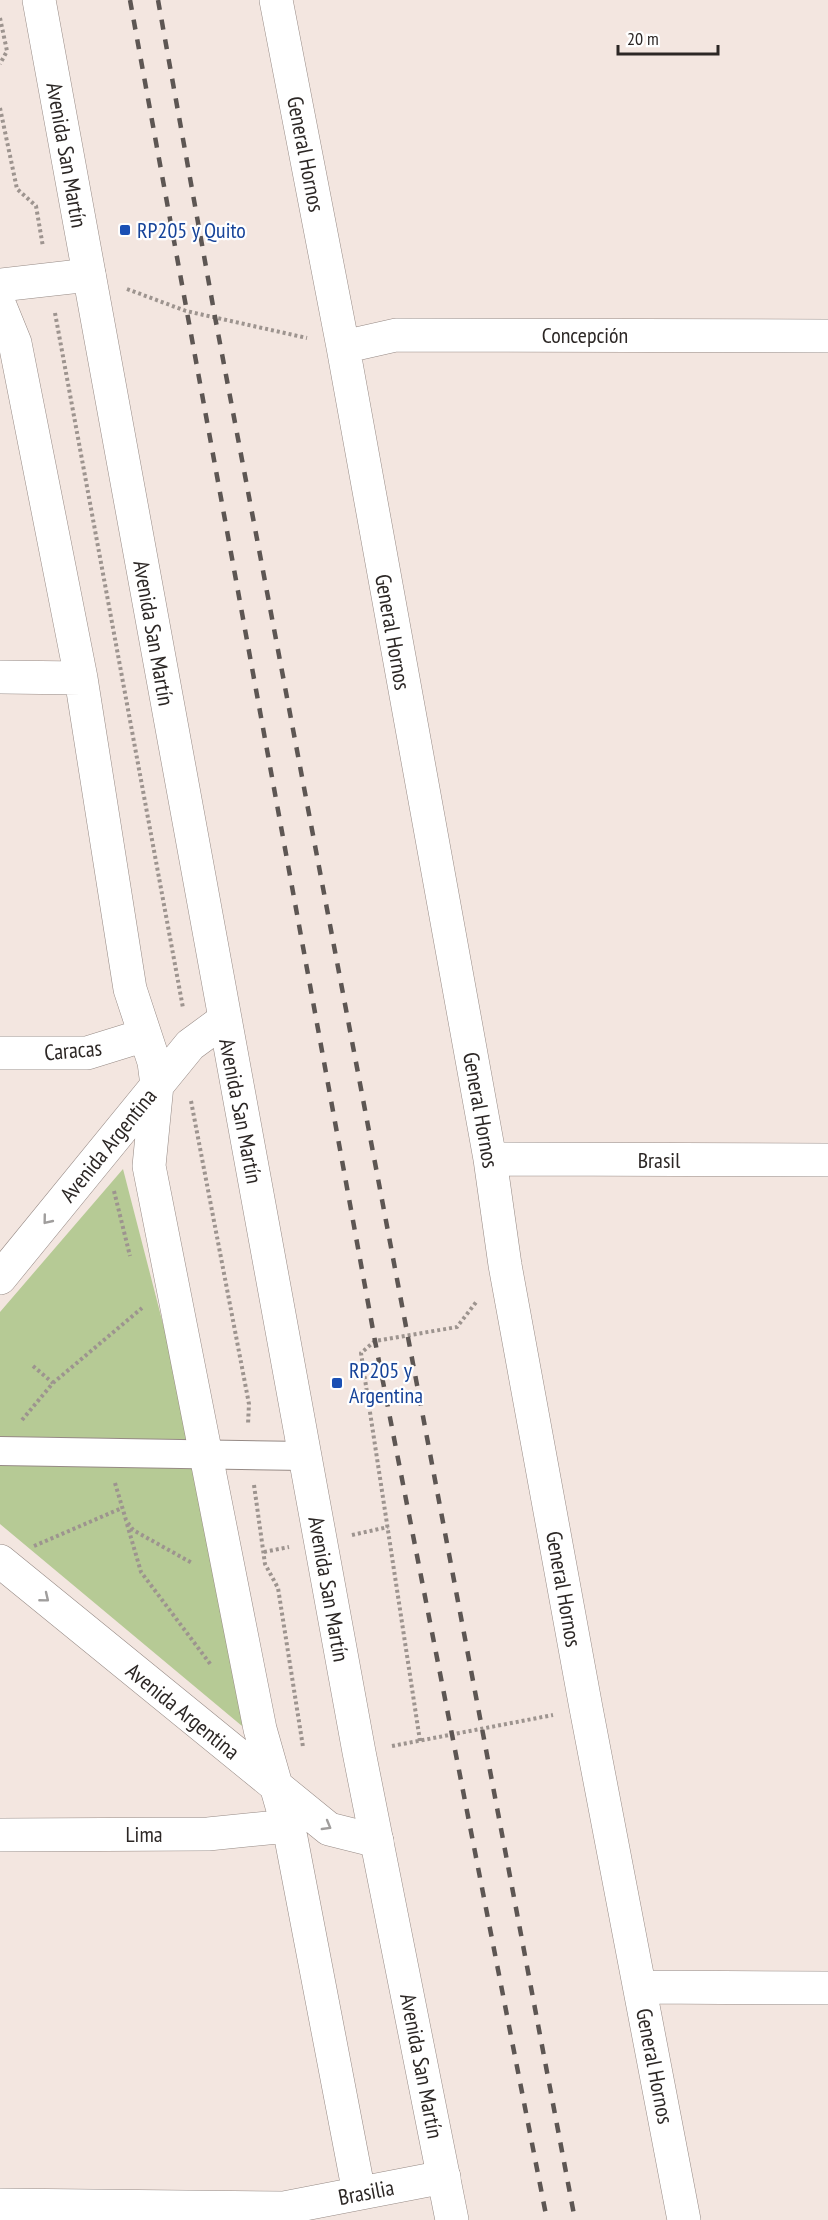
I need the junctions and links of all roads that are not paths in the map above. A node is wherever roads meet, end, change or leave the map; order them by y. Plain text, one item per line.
1 (39, 0) edge
2 (276, 0) edge
3 (89, 274) junction
4 (0, 285) edge
5 (0, 306) edge
6 (828, 336) edge
7 (343, 347) junction
8 (0, 677) edge
9 (81, 678) junction
10 (224, 1020) junction
11 (145, 1035) junction
12 (0, 1053) edge
13 (157, 1085) junction
14 (490, 1159) junction
15 (828, 1160) edge
16 (0, 1278) edge
17 (8, 1439) edge
18 (207, 1454) junction
19 (305, 1456) junction
20 (0, 1561) edge
21 (276, 1786) junction
22 (288, 1826) junction
23 (0, 1835) edge
24 (377, 1841) junction
25 (640, 1987) junction
26 (828, 1988) edge
27 (444, 2177) junction
28 (358, 2193) junction
29 (0, 2205) edge
30 (452, 2220) edge
31 (684, 2220) edge

1 - 3 street, Avenida San Martín
2 - 7 street, General Hornos
3 - 4 street
3 - 10 street, Avenida San Martín
5 - 9 street
6 - 7 street, Concepción
7 - 14 street, General Hornos
8 - 9 street
9 - 11 street
10 - 13 street, Avenida Argentina
10 - 19 street, Avenida San Martín
11 - 12 street, Caracas
11 - 13 street
13 -> 16 street, Avenida Argentina
13 - 18 street
14 - 15 street, Brasil
14 - 25 street, General Hornos
17 - 18 street
18 - 19 street
18 - 21 street
19 - 24 street, Avenida San Martín
20 -> 21 street, Avenida Argentina
21 - 22 street
21 -> 24 street, Avenida Argentina
22 - 23 street, Lima
22 - 28 street
24 - 27 street, Avenida San Martín
25 - 26 street
25 - 31 street, General Hornos
27 - 28 street, Brasilia
27 - 30 street, Avenida San Martín
28 - 29 street, Brasilia

